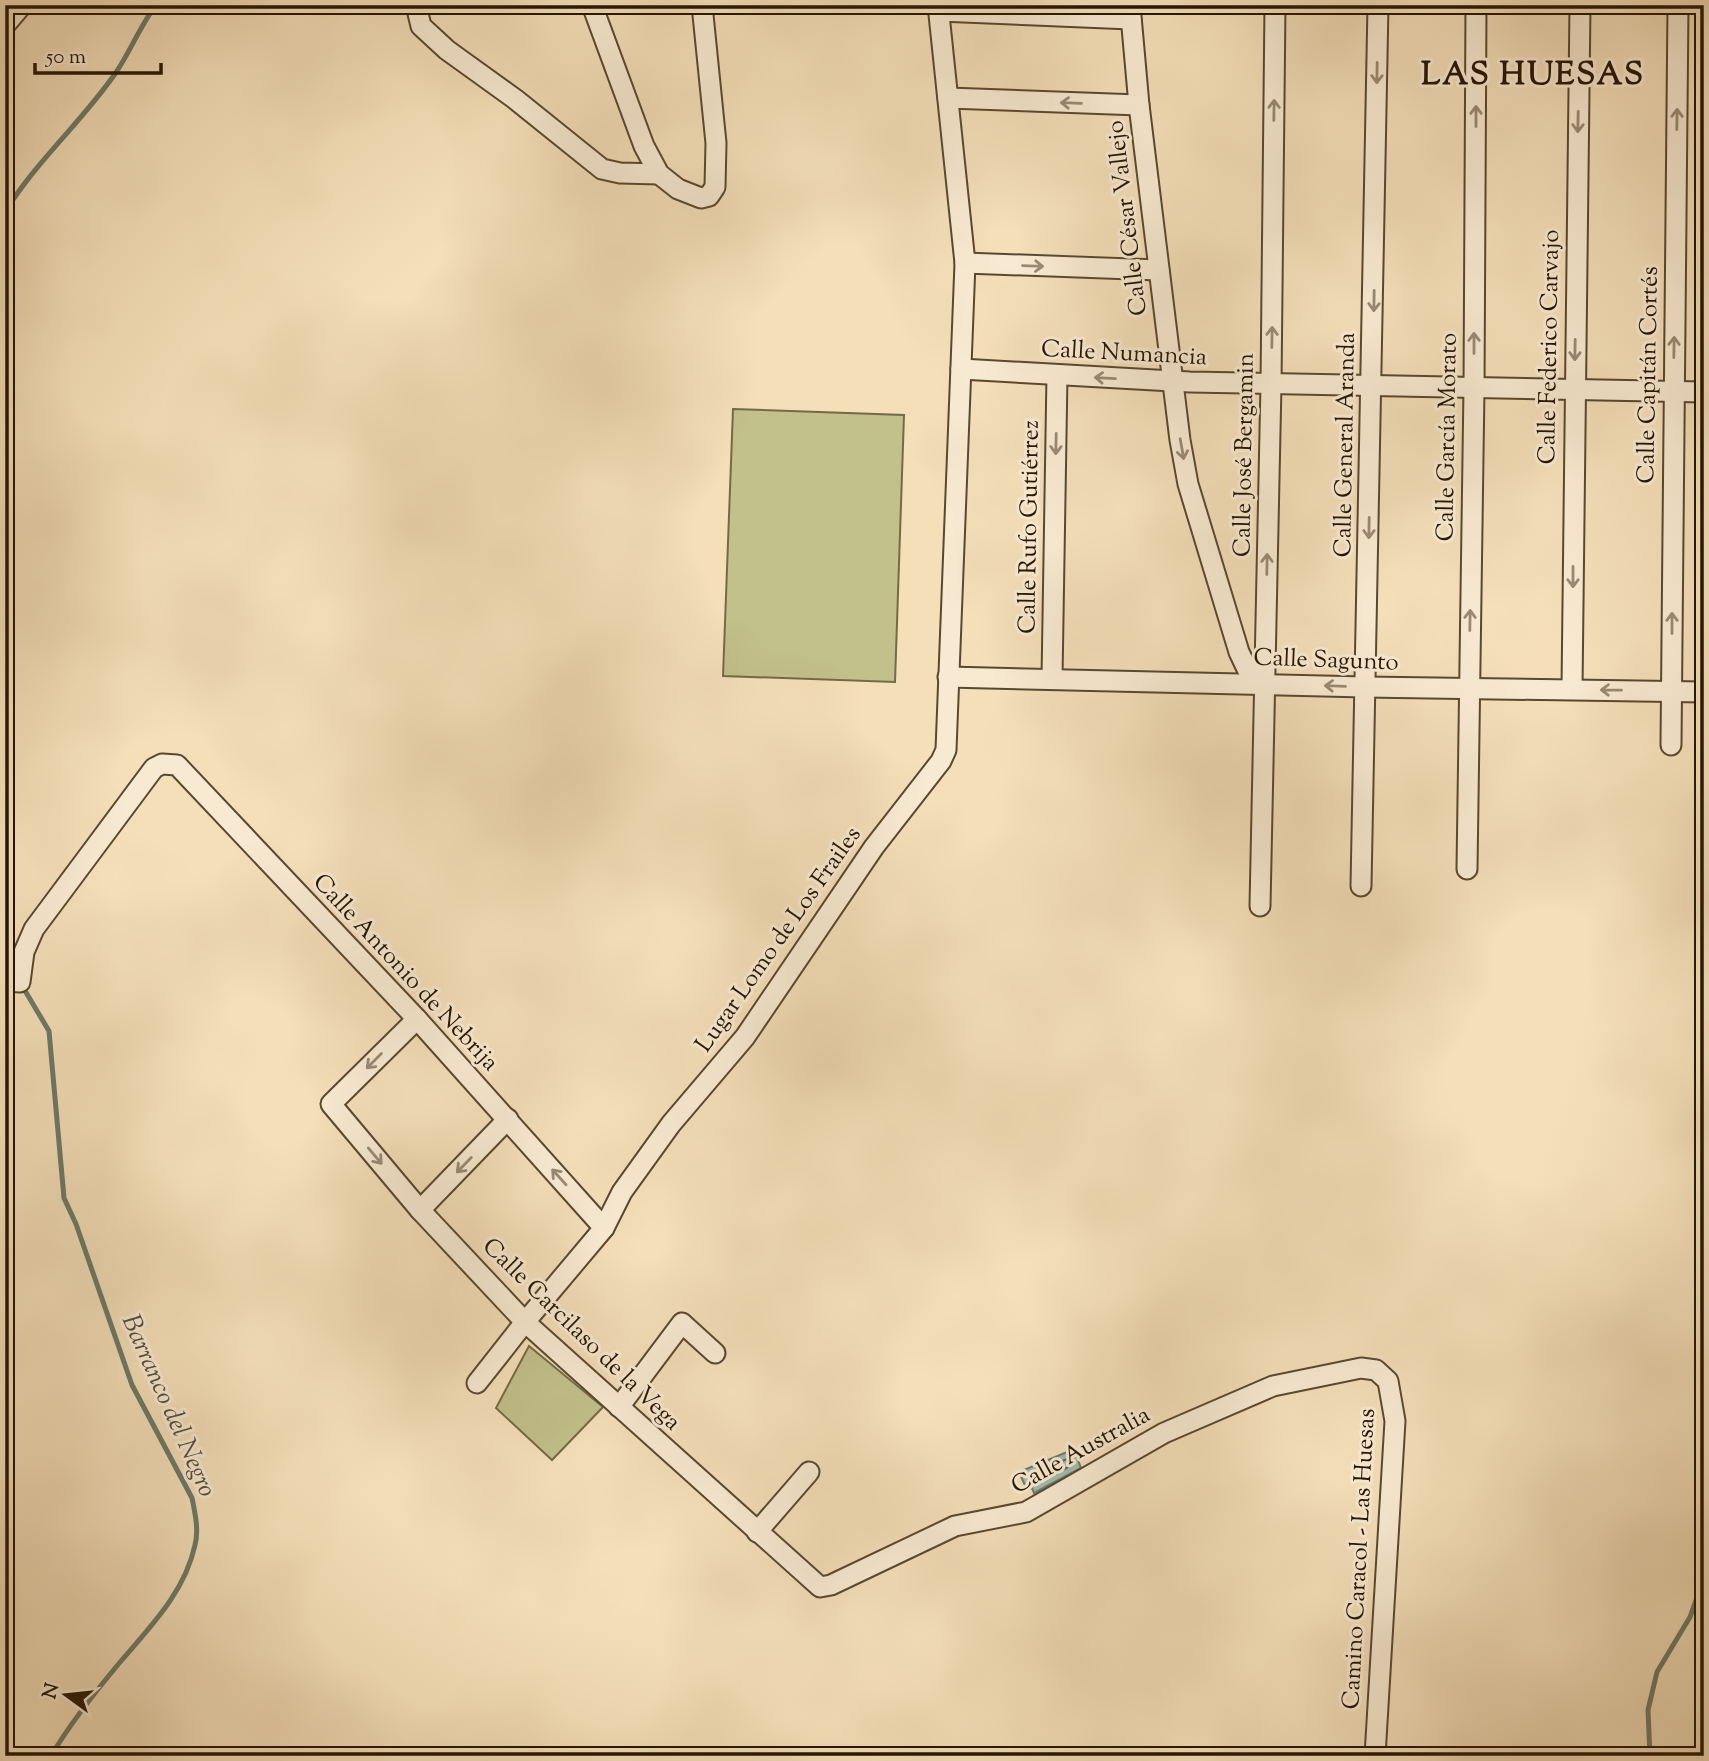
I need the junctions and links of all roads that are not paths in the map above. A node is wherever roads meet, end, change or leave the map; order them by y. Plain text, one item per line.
1 (10, 5) edge
2 (22, 5) edge
3 (416, 5) edge
4 (592, 5) edge
5 (702, 5) edge
6 (1275, 5) edge
7 (1378, 5) edge
8 (1476, 5) edge
9 (1580, 5) edge
10 (1678, 5) edge
11 (938, 8) edge
12 (1130, 12) edge
13 (5, 20) edge
14 (5, 25) edge
15 (948, 98) junction
16 (1139, 105) junction
17 (659, 174) junction
18 (965, 263) junction
19 (1159, 270) junction
20 (961, 369) junction
21 (1057, 375) junction
22 (1173, 382) junction
23 (1272, 384) junction
24 (1372, 387) junction
25 (1474, 388) junction
26 (1574, 390) junction
27 (1673, 391) junction
28 (1704, 392) edge
29 (1233, 626) junction
30 (1266, 633) junction
31 (1239, 652) junction
32 (948, 677) junction
33 (1052, 679) junction
34 (1217, 682) junction
35 (1265, 683) junction
36 (1365, 687) junction
37 (1469, 688) junction
38 (1572, 689) junction
39 (1671, 691) junction
40 (1704, 692) edge
41 (1671, 745) dead end
42 (1467, 869) dead end
43 (1361, 886) dead end
44 (1260, 906) dead end
45 (5, 981) edge
46 (417, 1019) junction
47 (508, 1119) junction
48 (419, 1210) junction
49 (604, 1228) junction
50 (525, 1322) junction
51 (715, 1353) dead end
52 (1376, 1370) joint
53 (477, 1383) dead end
54 (619, 1408) junction
55 (809, 1472) dead end
56 (757, 1532) junction
57 (814, 1584) joint
58 (1375, 1756) edge

1 - 13 street
2 - 14 street
3 - 17 street
4 - 17 street
5 - 17 street
23 -> 6 street, Calle José Bergamin
7 -> 24 street, Calle General Aranda
25 -> 8 street, Calle García Morato
9 -> 26 street, Calle Federico Carvajo
27 -> 10 street, Calle Capitán Cortés
11 - 12 street
11 - 15 street
12 - 16 street, Calle César Vallejo
16 -> 15 street
15 - 18 street
16 - 19 street, Calle César Vallejo
18 -> 19 street
18 - 20 street
19 - 22 street, Calle César Vallejo
20 - 21 street, Calle Numancia
20 - 32 street
22 -> 21 street, Calle Numancia
21 -> 33 street, Calle Rufo Gutiérrez
22 - 23 street, Calle Numancia
22 -> 29 street, Calle César Vallejo
23 - 24 street, Calle Numancia
30 -> 23 street, Calle José Bergamin
24 - 25 street, Calle Numancia
24 -> 36 street, Calle General Aranda
25 - 26 street, Calle Numancia
37 -> 25 street, Calle García Morato
26 - 27 street, Calle Numancia
26 -> 38 street, Calle Federico Carvajo
27 - 28 street, Calle Numancia
39 -> 27 street, Calle Capitán Cortés
29 - 30 street
29 - 31 street, Calle César Vallejo
30 - 35 street, Calle José Bergamin
31 - 34 street
31 - 35 street, Calle César Vallejo
32 - 33 street, Calle Sagunto
32 - 49 street, Lugar Lomo de Los Frailes
33 - 34 street, Calle Sagunto
34 - 35 street, Calle Sagunto
36 -> 35 street, Calle Sagunto
35 - 44 street, Calle José Bergamin
36 - 37 street, Calle Sagunto
36 - 43 street, Calle General Aranda
37 - 38 street, Calle Sagunto
37 - 42 street, Calle García Morato
39 -> 38 street, Calle Sagunto
39 - 40 street, Calle Sagunto
39 - 41 street, Calle Capitán Cortés
45 - 46 street, Calle Antonio de Nebrija
46 - 47 street, Calle Antonio de Nebrija
46 -> 48 street, Calle Carcilaso de la Vega
47 -> 48 street
49 -> 47 street, Calle Antonio de Nebrija
48 - 50 street, Calle Carcilaso de la Vega
49 - 50 street, Lugar Lomo de Los Frailes
50 - 53 street, Lugar Lomo de Los Frailes
50 - 54 street, Calle Carcilaso de la Vega
51 - 54 street
52 - 57 street, Calle Australia
52 - 58 street, Camino Caracol - Las Huesas
54 - 56 street, Calle Carcilaso de la Vega
55 - 56 street
56 - 57 street, Calle Carcilaso de la Vega

